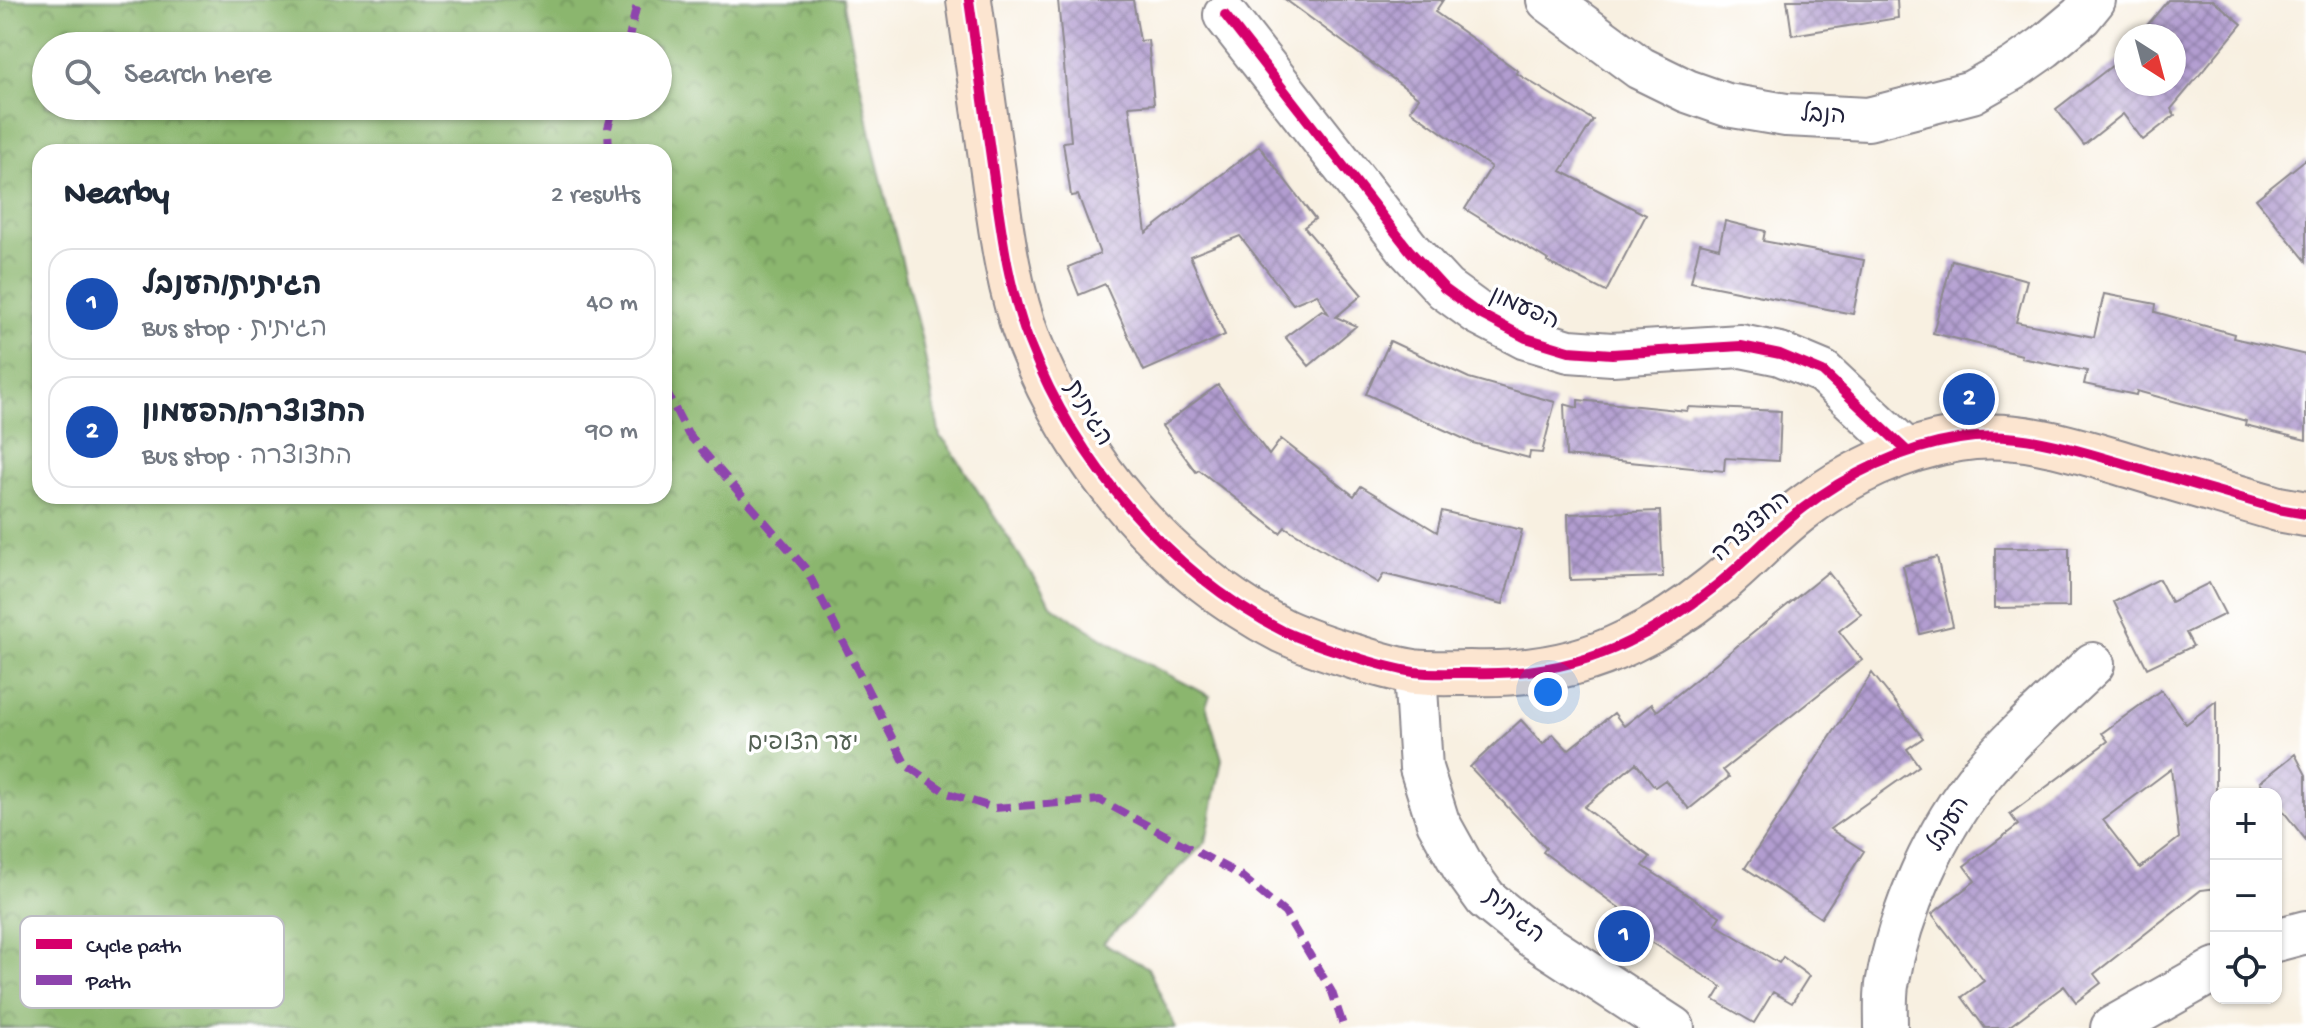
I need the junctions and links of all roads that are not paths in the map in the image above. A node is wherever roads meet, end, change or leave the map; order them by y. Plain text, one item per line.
1 (969, 0) edge
2 (1548, 0) edge
3 (2094, 0) edge
4 (1225, 15) dead end
5 (1907, 451) junction
6 (2306, 514) edge
7 (2093, 664) dead end
8 (1415, 672) junction
9 (2306, 932) edge
10 (2282, 938) edge
11 (2210, 972) edge
12 (1673, 1028) edge
13 (1886, 1028) edge
14 (2112, 1028) edge

1 - 8 street, הגיתית
2 - 3 street, הנבל
4 - 5 street, הפעמון
5 - 6 street, החצוצרה
5 - 8 street, החצוצרה
7 - 13 street, הענבל
8 - 12 street, הגיתית
9 - 10 street
11 - 14 street

